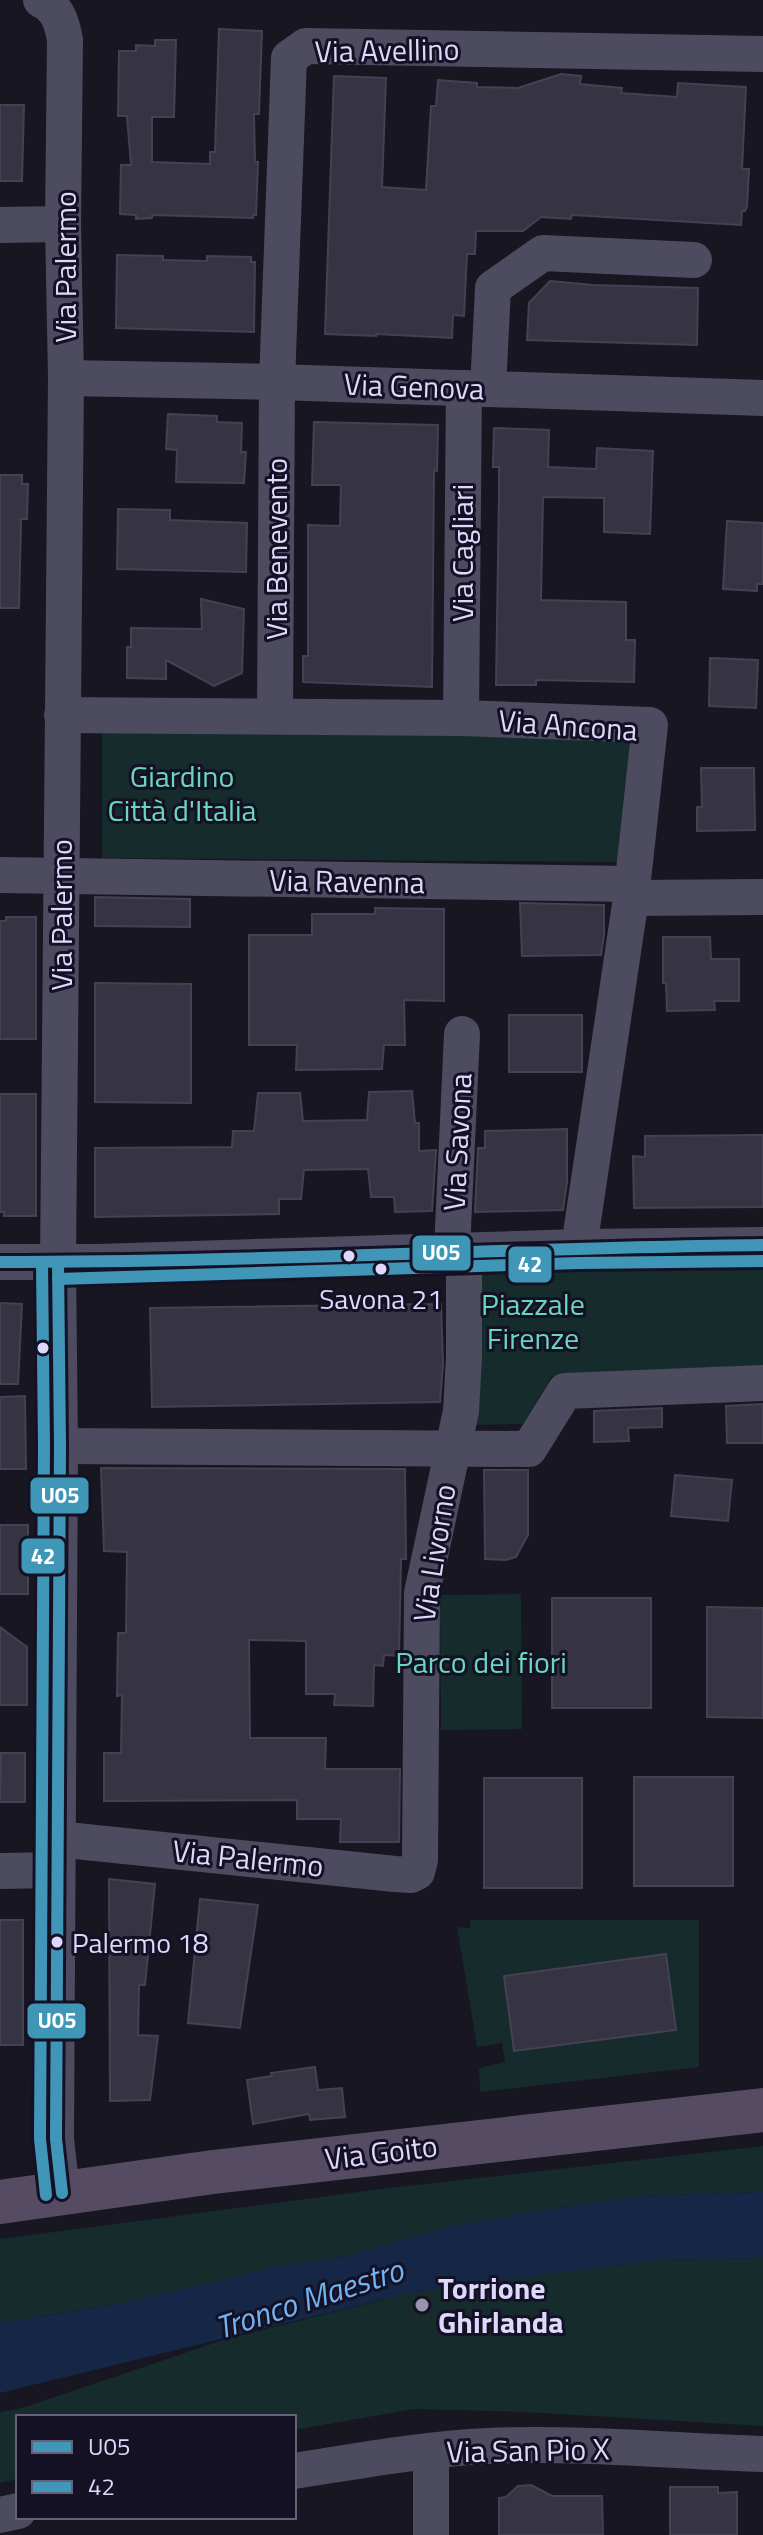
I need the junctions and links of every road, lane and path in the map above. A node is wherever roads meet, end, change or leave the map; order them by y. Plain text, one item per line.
1 (41, 0) edge
2 (763, 54) edge
3 (63, 224) junction
4 (0, 225) edge
5 (694, 260) dead end
6 (66, 378) junction
7 (277, 382) junction
8 (476, 388) junction
9 (763, 398) edge
10 (62, 715) junction
11 (275, 716) junction
12 (461, 718) junction
13 (0, 875) edge
14 (61, 876) junction
15 (632, 891) junction
16 (763, 897) edge
17 (462, 1034) dead end
18 (763, 1245) edge
19 (579, 1247) junction
20 (458, 1250) junction
21 (0, 1262) edge
22 (58, 1263) junction
23 (763, 1383) edge
24 (60, 1446) junction
25 (453, 1447) junction
26 (419, 1852) joint
27 (57, 1854) junction
28 (0, 1871) edge
29 (763, 2110) edge
30 (62, 2193) junction
31 (0, 2202) edge
32 (431, 2451) junction
33 (763, 2454) edge
34 (296, 2471) edge
35 (431, 2535) edge

1 - 3 street, Via Palermo
2 - 7 street, Via Avellino
3 - 4 street
3 - 6 street, Via Palermo
5 - 8 street, Via Cagliari
6 - 7 street, Via Genova
6 - 10 street, Via Palermo
7 - 8 street, Via Genova
7 - 11 street, Via Benevento
8 - 9 street, Via Genova
8 - 12 street, Via Cagliari
10 - 11 street, Via Ancona
10 - 14 street, Via Palermo
11 - 12 street, Via Ancona
12 - 15 street, Via Ancona
13 - 14 street, Via Ravenna
14 - 15 street, Via Ravenna
14 - 22 street, Via Palermo
15 - 16 street, Via Ravenna
15 - 19 street, Via Ancona
17 - 20 street, Via Savona
18 - 19 street, Via Savona
19 - 20 street, Via Savona
20 - 22 street, Via Savona
20 - 25 street, Via Livorno
21 - 22 street, Via Savona
22 - 24 street, Via Palermo
23 - 25 street
24 - 25 street, Via Livorno
24 - 27 street, Via Palermo
25 - 26 street, Via Livorno
26 - 27 street, Via Palermo
27 - 28 street, Via Palermo
27 - 30 street, Via Palermo
29 - 30 main road, Via Goito
30 - 31 main road, Via Goito
32 - 33 street, Via San Pio X
32 - 34 street, Via San Pio X
32 - 35 street

